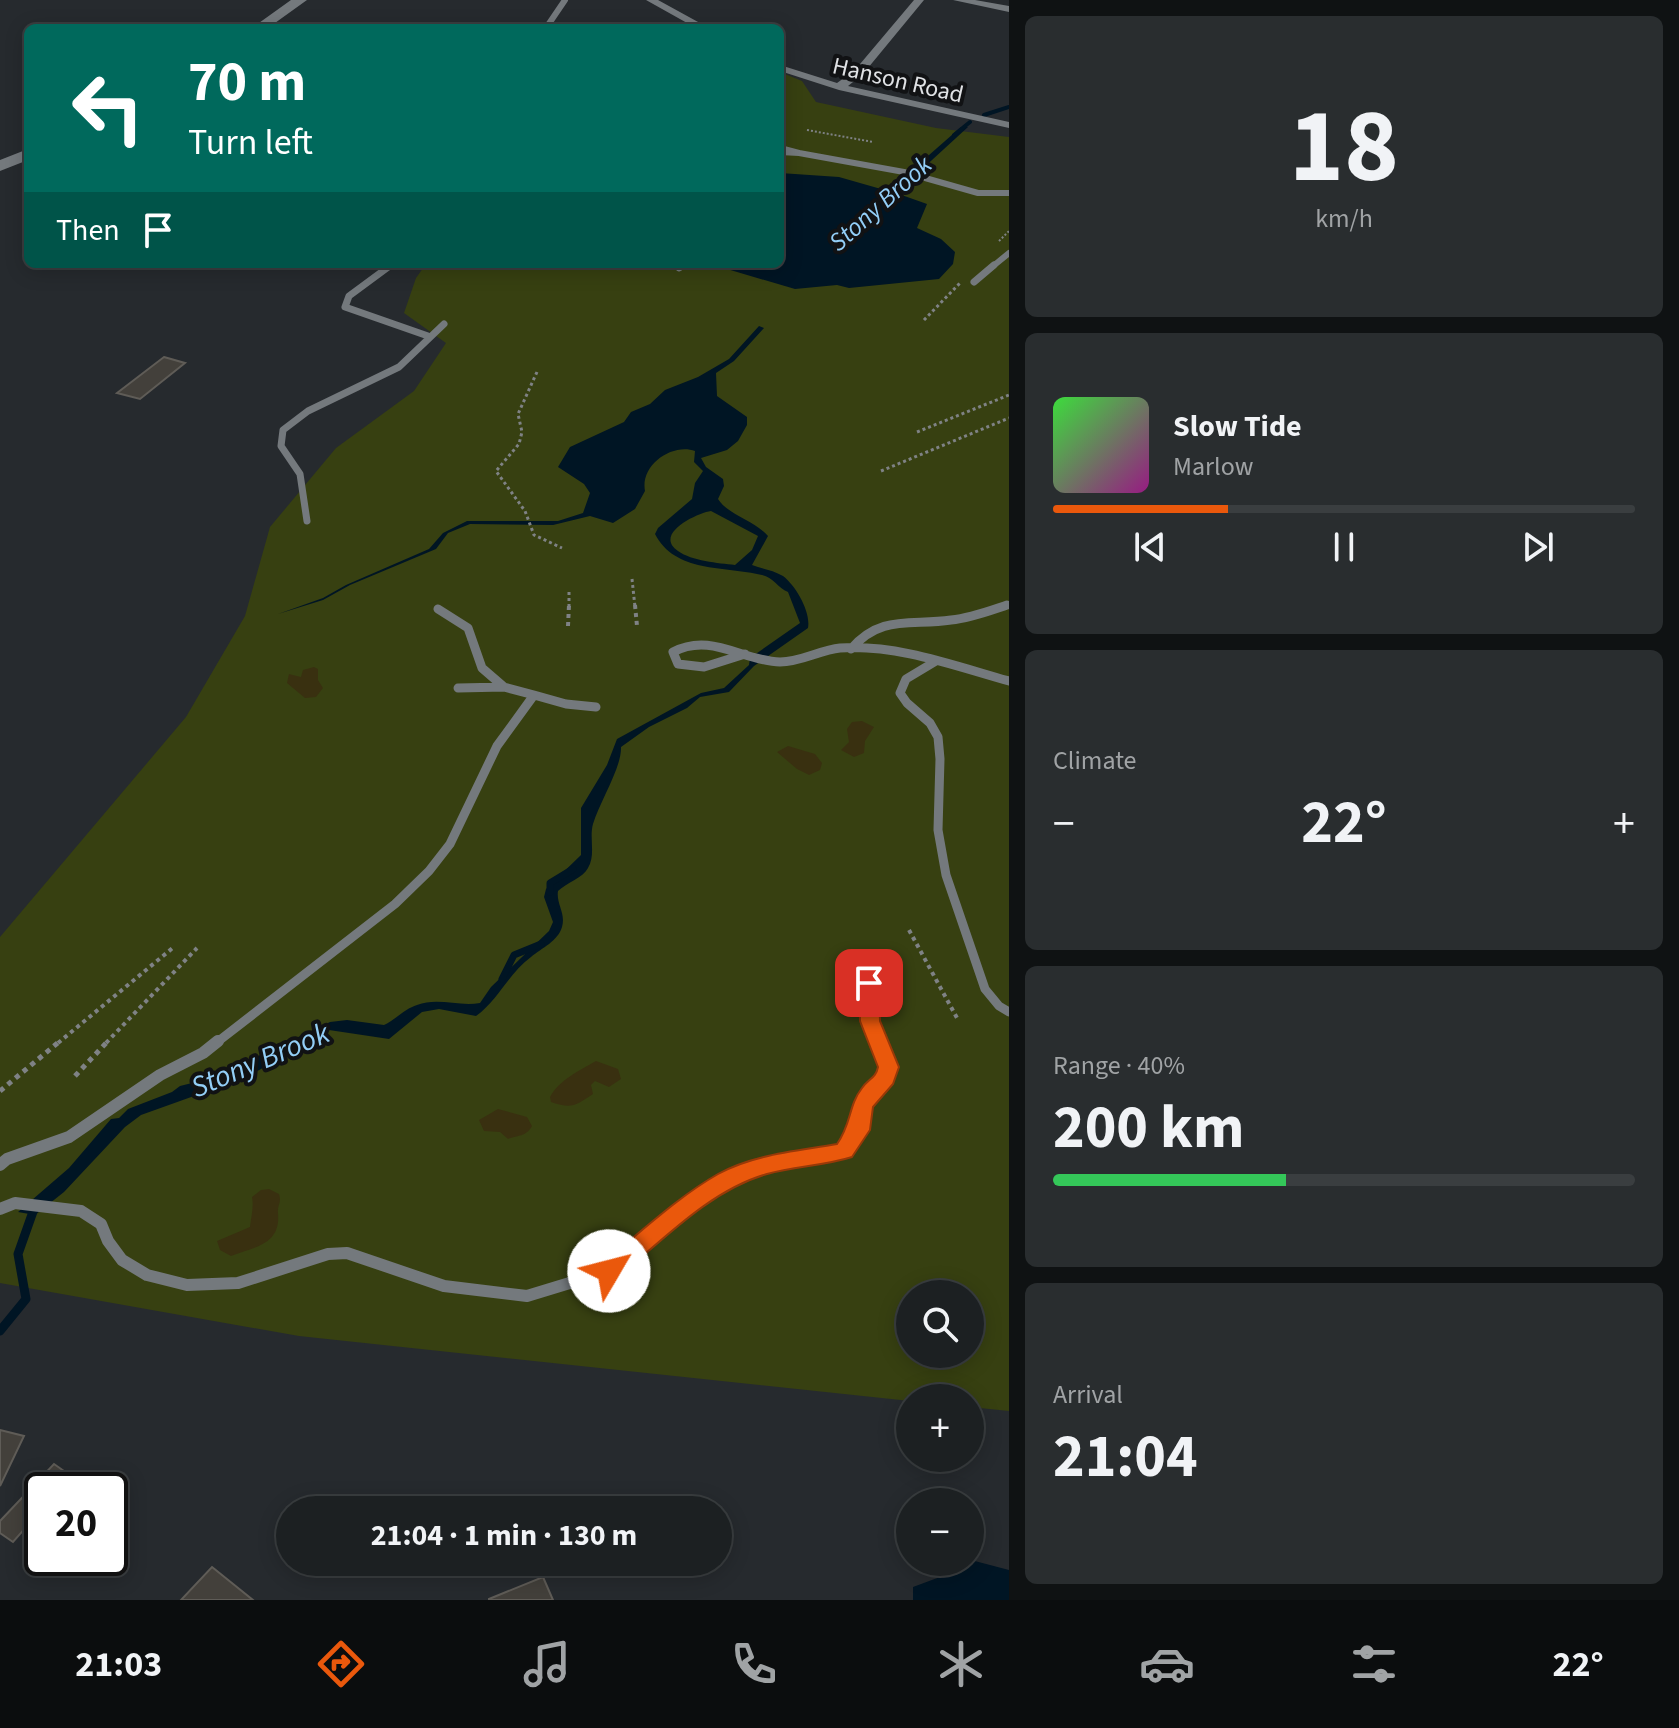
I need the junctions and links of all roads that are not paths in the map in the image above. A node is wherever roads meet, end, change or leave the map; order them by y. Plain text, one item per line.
1 (300, 0) edge
2 (565, 0) edge
3 (651, 0) edge
4 (919, 0) edge
5 (958, 0) edge
6 (1009, 9) edge
7 (265, 24) edge
8 (549, 24) edge
9 (696, 24) edge
10 (784, 69) edge
11 (839, 87) junction
12 (1009, 125) edge
13 (784, 151) edge
14 (24, 156) edge
15 (0, 166) edge
16 (1009, 193) edge
17 (1009, 253) edge
18 (387, 268) edge
19 (974, 282) dead end
20 (444, 324) dead end
21 (428, 336) junction
22 (307, 521) dead end
23 (1009, 605) edge
24 (438, 609) dead end
25 (851, 649) junction
26 (749, 654) junction
27 (936, 661) junction
28 (1009, 681) edge
29 (504, 687) junction
30 (458, 688) dead end
31 (534, 695) junction
32 (596, 707) dead end
33 (869, 983) dead end
34 (1009, 1012) edge
35 (0, 1165) edge
36 (0, 1209) edge

1 - 7 main road
2 - 8 lane
3 - 9 street
4 - 11 street
5 - 6 street
10 - 11 street, Hanson Road
11 - 12 street, Hanson Road
13 - 16 lane
14 - 15 main road
17 - 19 lane
18 - 21 lane
20 - 21 lane
21 - 22 lane
23 - 25 lane
24 - 29 lane
25 - 26 lane
25 - 27 lane
26 - 26 lane
27 - 28 lane
27 - 34 lane
29 - 30 lane
29 - 31 lane
31 - 32 lane
31 - 35 lane
33 - 36 lane

